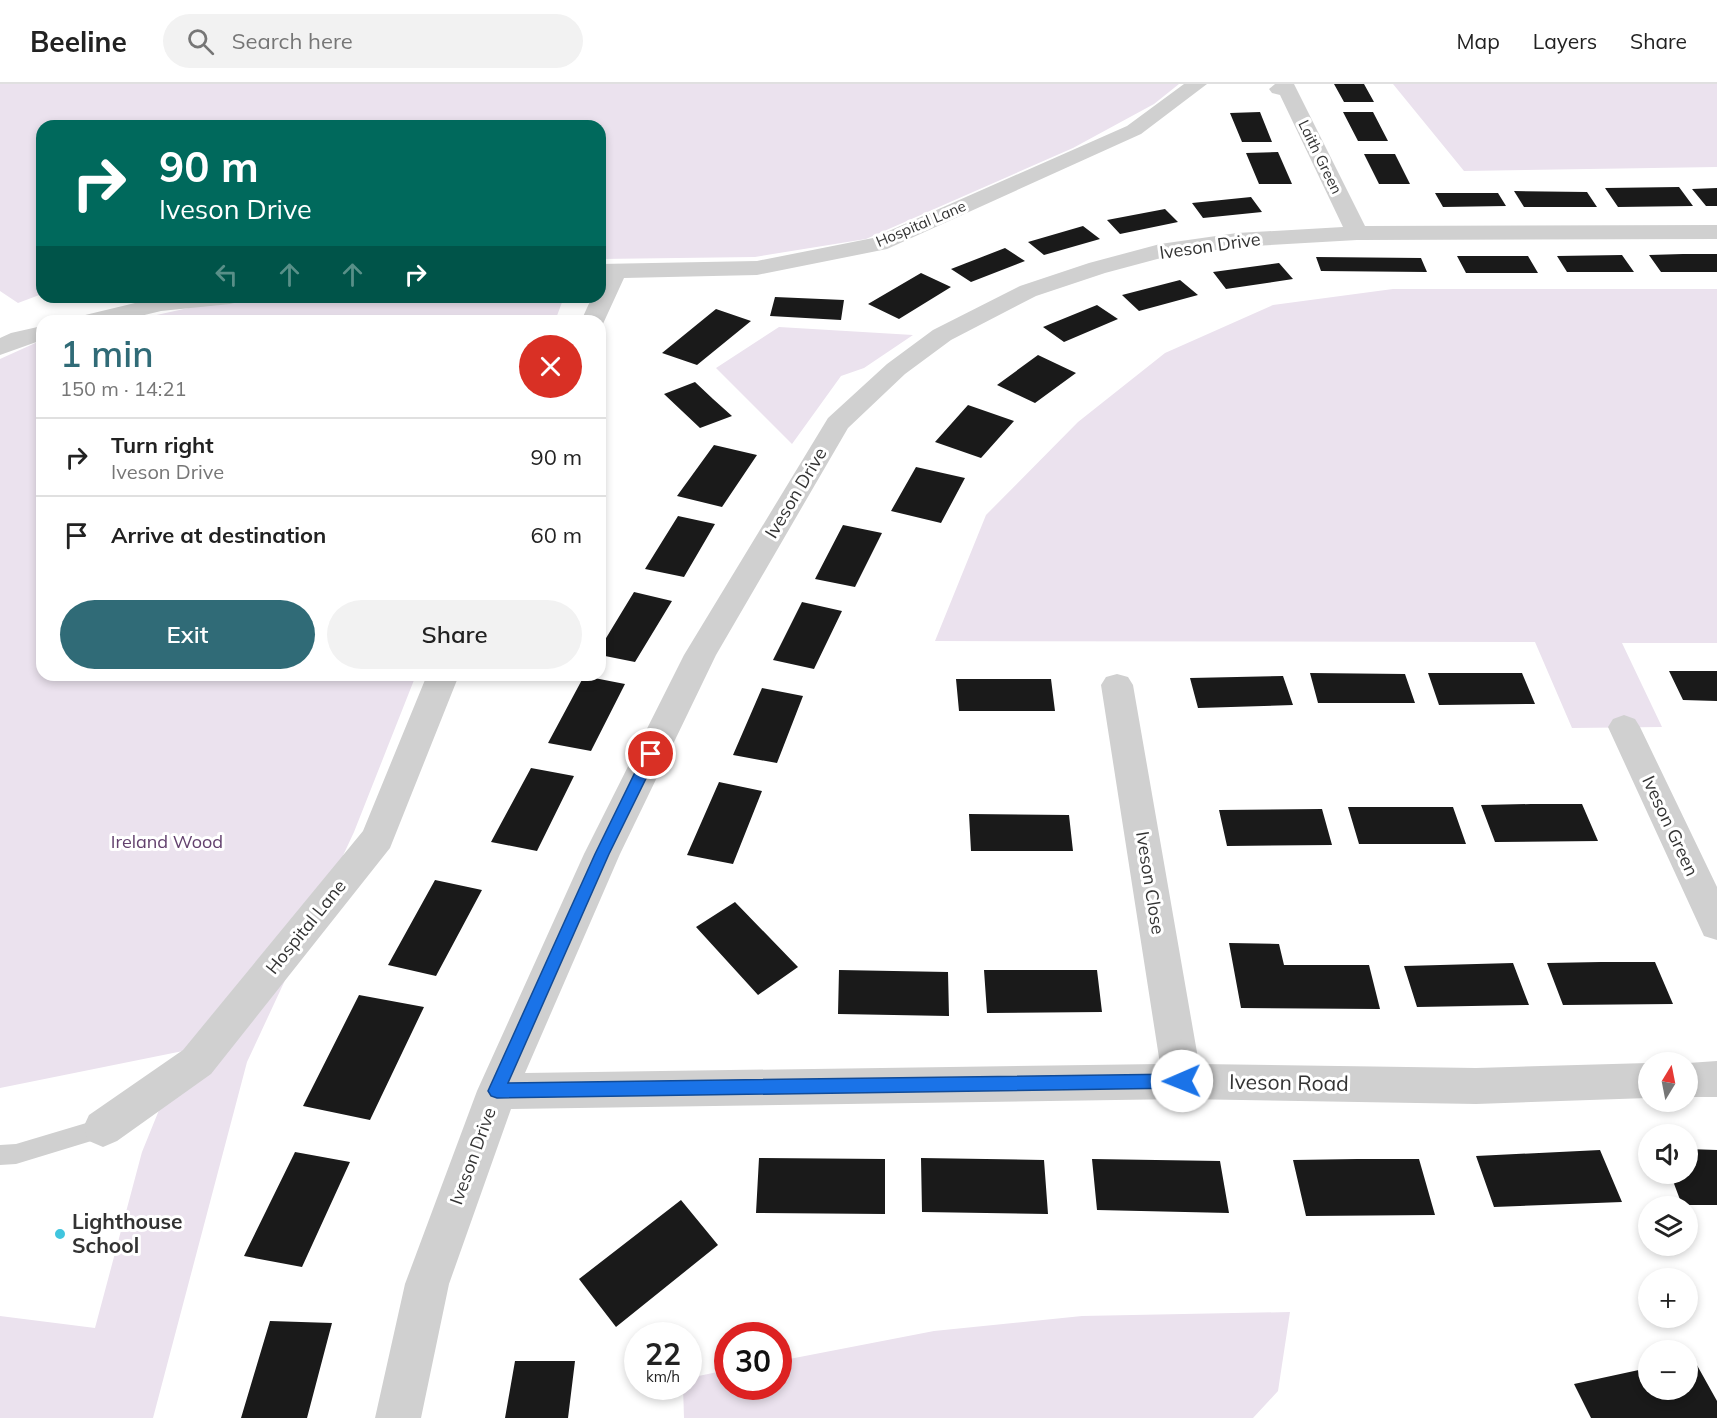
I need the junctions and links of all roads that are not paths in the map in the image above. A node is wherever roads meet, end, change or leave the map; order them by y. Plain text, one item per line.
1 (1197, 84) edge
2 (1279, 89) dead end
3 (1717, 232) edge
4 (1357, 233) junction
5 (608, 271) edge
6 (171, 303) edge
7 (115, 315) edge
8 (36, 334) edge
9 (0, 348) edge
10 (441, 681) edge
11 (1117, 685) dead end
12 (1624, 727) dead end
13 (1717, 925) edge
14 (1717, 1079) edge
15 (1698, 1080) edge
16 (1182, 1081) junction
17 (1638, 1081) edge
18 (497, 1091) junction
19 (103, 1128) joint
20 (0, 1155) edge
21 (398, 1418) edge

1 - 5 street, Hospital Lane
2 - 4 street, Laith Green
3 - 4 street, Iveson Drive
4 - 18 street, Iveson Drive
6 - 7 street
8 - 9 street
10 - 19 street, Hospital Lane
11 - 16 street, Iveson Close
12 - 13 street, Iveson Green
14 - 15 street
16 - 17 street, Iveson Road
16 - 18 street, Iveson Road
18 - 21 street, Iveson Drive
19 - 20 lane

